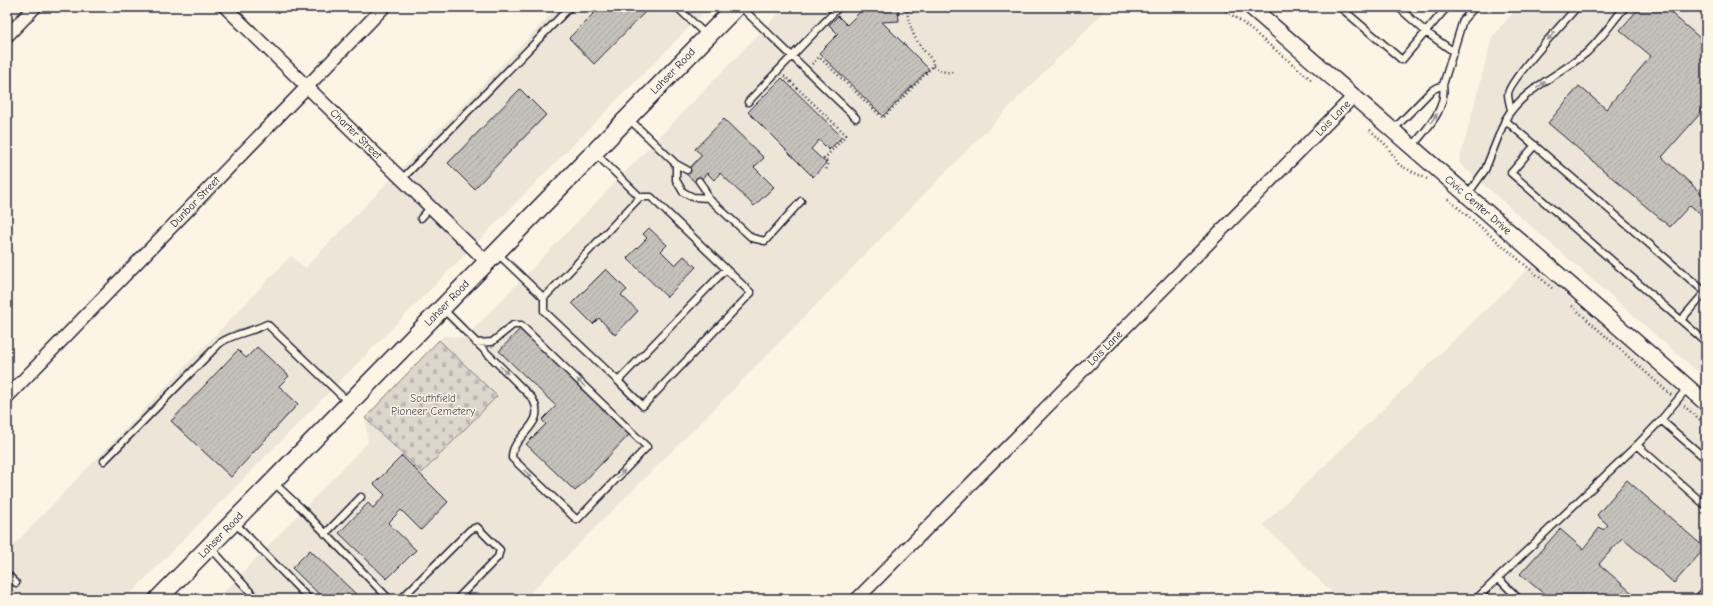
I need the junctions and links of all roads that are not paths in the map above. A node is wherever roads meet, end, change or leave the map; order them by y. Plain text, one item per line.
1 (35, 7) edge
2 (225, 7) edge
3 (384, 7) edge
4 (570, 7) edge
5 (677, 7) edge
6 (736, 7) edge
7 (741, 7) edge
8 (839, 7) edge
9 (1251, 7) edge
10 (1340, 7) edge
11 (1398, 7) edge
12 (1447, 7) edge
13 (1474, 7) edge
14 (1577, 7) edge
15 (1625, 7) edge
16 (1426, 32) junction
17 (7, 36) edge
18 (707, 36) junction
19 (1454, 52) junction
20 (792, 56) junction
21 (1443, 85) junction
22 (308, 87) junction
23 (1353, 97) junction
24 (748, 102) dead end
25 (1511, 110) junction
26 (628, 118) junction
27 (856, 118) dead end
28 (1505, 120) junction
29 (1393, 131) junction
30 (1535, 145) junction
31 (1412, 147) junction
32 (594, 152) junction
33 (676, 164) junction
34 (687, 170) dead end
35 (402, 179) junction
36 (699, 181) dead end
37 (1467, 195) junction
38 (640, 196) junction
39 (708, 198) junction
40 (801, 201) dead end
41 (431, 207) junction
42 (421, 218) dead end
43 (492, 257) junction
44 (726, 269) junction
45 (1706, 292) edge
46 (544, 298) junction
47 (441, 308) junction
48 (1681, 320) junction
49 (1706, 342) edge
50 (476, 343) junction
51 (618, 381) junction
52 (1688, 387) junction
53 (7, 397) edge
54 (349, 403) junction
55 (1706, 403) edge
56 (1661, 420) junction
57 (1637, 444) junction
58 (1706, 459) edge
59 (104, 461) dead end
60 (273, 482) junction
61 (361, 497) dead end
62 (1706, 506) edge
63 (234, 522) junction
64 (325, 534) junction
65 (210, 547) junction
66 (7, 574) edge
67 (1498, 578) junction
68 (16, 583) dead end
69 (1706, 590) edge
70 (254, 598) edge
71 (158, 599) edge
72 (309, 599) edge
73 (389, 599) edge
74 (401, 599) edge
75 (457, 599) edge
76 (857, 599) edge
77 (1476, 599) edge
78 (1519, 599) edge
79 (1697, 599) edge

1 - 17 street
2 - 22 street, Charter Street
3 - 22 street, Dunbar Street
4 - 35 lane
5 - 18 lane
6 - 18 main road, Lahser Road
7 - 20 lane
8 - 20 lane
9 - 23 street, Civic Center Drive
10 - 16 lane
11 - 16 lane
12 - 16 lane
13 - 19 lane
14 -> 25 lane
25 -> 15 lane
16 - 19 lane
18 - 26 main road, Lahser Road
19 - 21 lane
20 - 24 lane
20 - 27 lane
21 - 29 lane
31 -> 21 lane
22 - 35 street, Charter Street
22 - 53 street, Dunbar Street
23 - 29 street, Civic Center Drive
23 - 76 street, Lois Lane
25 - 28 lane
26 - 32 main road, Lahser Road
26 - 33 lane
28 - 30 lane
28 - 37 lane
29 - 31 street, Civic Center Drive
30 - 45 lane
30 - 48 lane
31 - 37 street, Civic Center Drive
32 - 38 lane
32 - 43 main road, Lahser Road
33 - 34 lane
33 - 39 lane
35 - 41 street, Charter Street
36 - 39 lane
37 - 52 street, Civic Center Drive
38 - 44 lane
38 - 46 lane
39 - 40 lane
41 - 42 lane
41 - 43 street, Charter Street
43 - 46 lane
43 - 47 main road, Lahser Road
44 - 51 lane
44 - 51 lane
45 - 48 lane
46 - 51 lane
47 - 50 lane
47 - 54 main road, Lahser Road
48 - 49 lane
50 -> 50 lane
52 - 55 street, Civic Center Drive
52 - 56 lane
54 - 59 lane
54 - 60 main road, Lahser Road
56 - 57 lane
56 - 58 lane
57 - 62 lane
57 - 67 lane
60 - 63 main road, Lahser Road
60 - 64 lane
61 - 64 lane
63 - 65 main road, Lahser Road
63 - 72 lane
64 - 73 lane
65 - 70 lane
65 - 71 main road, Lahser Road
66 - 68 lane
67 - 77 lane
67 - 78 lane
69 - 79 lane
74 - 75 lane

